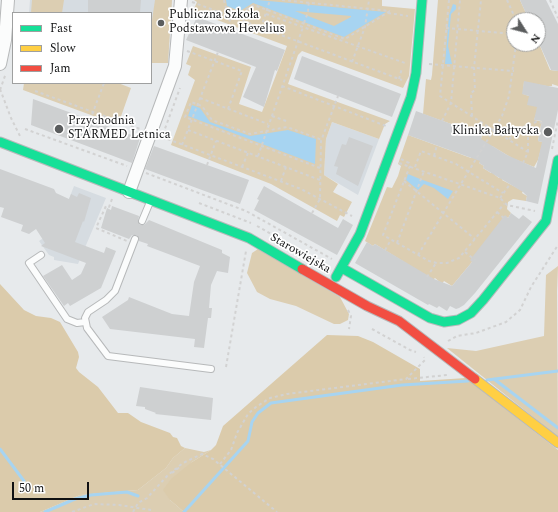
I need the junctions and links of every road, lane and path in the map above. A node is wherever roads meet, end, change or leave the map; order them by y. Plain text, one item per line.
1 (8, 0) edge
2 (181, 0) edge
3 (224, 0) edge
4 (282, 0) edge
5 (369, 0) edge
6 (422, 0) edge
7 (449, 0) edge
8 (460, 0) edge
9 (481, 0) edge
10 (507, 0) edge
11 (550, 0) edge
12 (270, 1) edge
13 (309, 2) edge
14 (196, 4) dead end
15 (268, 9) junction
16 (368, 9) junction
17 (512, 12) edge
18 (388, 13) junction
19 (266, 14) junction
20 (402, 15) dead end
21 (231, 17) junction
22 (558, 18) edge
23 (304, 23) junction
24 (365, 26) junction
25 (227, 27) dead end
26 (303, 27) junction
27 (261, 28) junction
28 (448, 28) junction
29 (457, 29) junction
30 (478, 31) junction
31 (506, 33) edge
32 (298, 42) junction
33 (357, 47) junction
34 (191, 52) dead end
35 (218, 52) dead end
36 (515, 52) edge
37 (214, 61) junction
38 (352, 62) junction
39 (403, 63) junction
40 (406, 63) dead end
41 (0, 64) edge
42 (438, 65) dead end
43 (443, 66) junction
44 (454, 67) junction
45 (474, 68) junction
46 (514, 71) junction
47 (399, 79) junction
48 (104, 84) edge
49 (414, 85) junction
50 (282, 86) junction
51 (0, 89) edge
52 (35, 91) dead end
53 (338, 96) dead end
54 (200, 98) junction
55 (451, 103) junction
56 (198, 106) junction
57 (334, 106) junction
58 (228, 109) junction
59 (93, 112) junction
60 (272, 116) junction
61 (472, 116) junction
62 (133, 118) dead end
63 (192, 119) junction
64 (90, 120) dead end
65 (442, 121) dead end
66 (288, 122) dead end
67 (531, 123) junction
68 (544, 123) dead end
69 (269, 124) junction
70 (131, 126) junction
71 (393, 128) dead end
72 (25, 129) dead end
73 (188, 130) junction
74 (494, 130) junction
75 (144, 131) dead end
76 (266, 132) junction
77 (162, 138) dead end
78 (509, 139) junction
79 (322, 140) junction
80 (216, 141) junction
81 (0, 142) edge
82 (23, 142) dead end
83 (182, 145) junction
84 (262, 145) junction
85 (437, 145) dead end
86 (528, 152) junction
87 (248, 153) junction
88 (210, 155) junction
89 (258, 156) junction
90 (434, 156) junction
91 (402, 160) dead end
92 (558, 160) edge
93 (523, 162) dead end
94 (207, 165) dead end
95 (409, 166) junction
96 (242, 167) junction
97 (286, 167) junction
98 (415, 167) junction
99 (320, 168) junction
100 (137, 170) junction
101 (424, 170) junction
102 (467, 171) junction
103 (320, 180) junction
104 (404, 181) junction
105 (281, 182) junction
106 (460, 184) junction
107 (510, 184) dead end
108 (416, 190) junction
109 (129, 192) junction
110 (504, 193) junction
111 (113, 198) dead end
112 (500, 198) junction
113 (320, 199) junction
114 (151, 200) junction
115 (504, 204) junction
116 (443, 212) junction
117 (497, 212) junction
118 (312, 213) dead end
119 (351, 215) dead end
120 (537, 215) dead end
121 (506, 220) dead end
122 (142, 221) dead end
123 (475, 239) junction
124 (391, 240) junction
125 (134, 242) joint
126 (397, 243) junction
127 (558, 245) edge
128 (246, 250) dead end
129 (384, 250) dead end
130 (465, 252) junction
131 (418, 254) junction
132 (41, 255) dead end
133 (475, 260) dead end
134 (436, 263) junction
135 (343, 266) junction
136 (427, 277) dead end
137 (331, 286) junction
138 (85, 322) junction
139 (372, 329) dead end
140 (438, 351) junction
141 (417, 352) dead end
142 (226, 367) dead end
143 (211, 369) dead end
144 (469, 373) junction
145 (406, 379) junction
146 (558, 443) edge
147 (220, 465) junction
148 (135, 506) junction
149 (151, 510) dead end
150 (72, 512) edge
151 (133, 512) edge
152 (277, 512) edge

1 - 41 street
2 - 100 street
3 - 15 path
4 - 13 path
5 - 16 path
6 - 49 street
7 - 28 path
8 - 29 path
9 - 30 path
10 - 17 path
11 - 22 path
12 - 15 path
13 - 16 path
13 - 23 path
14 - 21 path
15 - 19 path
15 - 23 path
16 - 18 path
16 - 24 path
18 - 20 path
18 - 24 path
19 - 26 path
19 - 27 path
21 - 25 path
21 - 27 path
23 - 24 path
23 - 26 path
24 - 33 path
26 - 32 path
26 - 33 path
27 - 32 path
28 - 29 path
28 - 43 path
29 - 30 path
29 - 44 path
30 - 31 path
30 - 45 path
32 - 38 path
32 - 50 path
33 - 38 path
33 - 39 path
34 - 37 path
35 - 37 path
36 - 46 path
37 - 54 path
37 - 58 path
38 - 47 path
39 - 40 path
39 - 47 path
42 - 43 path
43 - 44 path
43 - 55 path
44 - 45 path
44 - 55 path
45 - 46 path
45 - 61 path
46 - 74 path
47 - 49 path
48 - 59 path
49 - 135 street
50 - 57 path
50 - 60 path
51 - 82 path
52 - 59 path
53 - 57 path
54 - 56 path
54 - 58 path
55 - 61 path
55 - 65 path
56 - 63 path
56 - 63 path
56 - 76 path
57 - 71 path
57 - 79 path
58 - 69 path
59 - 64 path
59 - 70 path
60 - 66 path
60 - 69 path
61 - 74 path
62 - 70 path
63 - 73 path
63 - 84 path
67 - 68 path
67 - 78 path
67 - 86 path
69 - 76 path
70 - 75 path
72 - 100 path
73 - 80 path
73 - 83 path
74 - 78 path
74 - 102 path
76 - 79 path
76 - 84 path
77 - 83 path
78 - 86 path
79 - 99 path
80 - 87 path
80 - 88 path
81 - 109 street, Starowiejska
83 - 88 path
84 - 89 path
84 - 99 path
85 - 90 path
86 - 93 path
87 - 89 path
87 - 96 path
88 - 94 path
88 - 96 path
89 - 97 path
90 - 98 path
90 - 102 path
91 - 95 path
92 - 135 street, Starowiejska
95 - 98 path
95 - 104 path
96 - 105 path
97 - 103 path
97 - 105 path
98 - 101 path
99 - 103 path
100 - 109 street
100 - 135 path
101 - 106 path
101 - 108 path
102 - 106 path
102 - 110 path
103 - 113 path
104 - 108 path
104 - 124 path
105 - 113 path
106 - 112 path
106 - 116 path
107 - 110 path
108 - 116 path
108 - 126 path
109 - 114 street, Starowiejska
110 - 112 path
111 - 125 path
112 - 115 path
113 - 118 path
113 - 119 path
114 - 122 lane
114 - 137 street, Starowiejska
115 - 117 path
115 - 120 path
116 - 123 path
116 - 131 path
117 - 121 path
117 - 123 path
123 - 130 path
124 - 126 path
124 - 129 path
125 - 138 lane
126 - 131 path
127 - 140 path
128 - 142 path
130 - 133 path
130 - 134 path
131 - 134 path
132 - 138 lane
134 - 136 path
135 - 137 street
137 - 140 street, Starowiejska
138 - 143 lane
139 - 141 path
140 - 144 street, Starowiejska
140 - 145 path
144 - 145 path
144 - 146 street, Starowiejska
145 - 147 path
147 - 148 path
147 - 152 path
148 - 149 path
148 - 150 path
148 - 151 path

